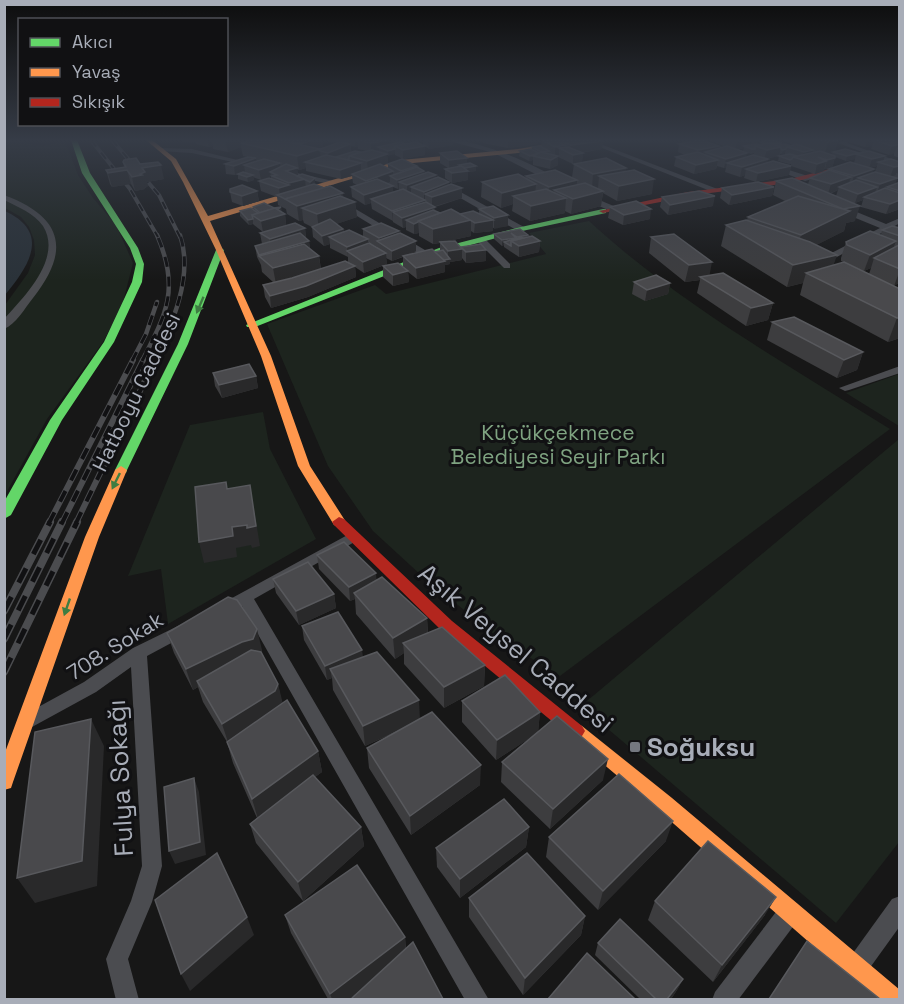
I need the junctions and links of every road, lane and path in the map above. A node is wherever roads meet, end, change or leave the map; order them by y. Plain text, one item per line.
1 (95, 187) edge
2 (188, 187) edge
3 (320, 187) edge
4 (332, 187) edge
5 (447, 187) edge
6 (708, 187) edge
7 (772, 187) edge
8 (326, 189) junction
9 (716, 190) junction
10 (582, 194) edge
11 (4, 197) edge
12 (337, 201) edge
13 (830, 204) edge
14 (613, 209) junction
15 (204, 220) junction
16 (900, 220) edge
17 (888, 228) junction
18 (521, 229) junction
19 (900, 233) edge
20 (482, 241) junction
21 (220, 250) junction
22 (427, 255) junction
23 (507, 266) dead end
24 (827, 271) edge
25 (251, 325) junction
26 (4, 326) edge
27 (900, 369) edge
28 (845, 388) dead end
29 (4, 515) edge
30 (353, 537) junction
31 (246, 598) junction
32 (219, 610) edge
33 (200, 620) edge
34 (140, 653) junction
35 (25, 723) junction
36 (4, 782) edge
37 (900, 907) edge
38 (790, 912) junction
39 (856, 968) junction
40 (128, 999) edge
41 (478, 999) edge
42 (723, 999) edge
43 (893, 999) edge

1 - 29 street
2 - 15 street, Aşık Veysel Caddesi
3 - 8 street
4 - 8 street
5 - 18 street
6 - 9 street
7 - 9 street
8 - 15 street
9 - 14 street
10 - 14 street
11 - 26 street
12 - 22 street
13 - 17 street
14 - 18 street
15 - 21 street, Aşık Veysel Caddesi
16 - 17 street
17 - 19 street
17 - 24 street
18 - 20 street
20 - 22 street
20 - 23 street
21 - 25 street, Aşık Veysel Caddesi
21 -> 35 street, Hatboyu Caddesi
22 - 25 street
25 - 30 street, Aşık Veysel Caddesi
27 - 28 street
30 - 31 street
30 - 38 street, Aşık Veysel Caddesi
31 - 32 street
31 - 41 street
33 - 34 street, 708. Sokak
34 - 35 street, 708. Sokak
34 - 40 street, Fulya Sokağı
35 - 36 street, Hatboyu Caddesi
37 - 39 street
38 - 39 street, Aşık Veysel Caddesi
38 - 42 street
39 - 43 street, Aşık Veysel Caddesi

